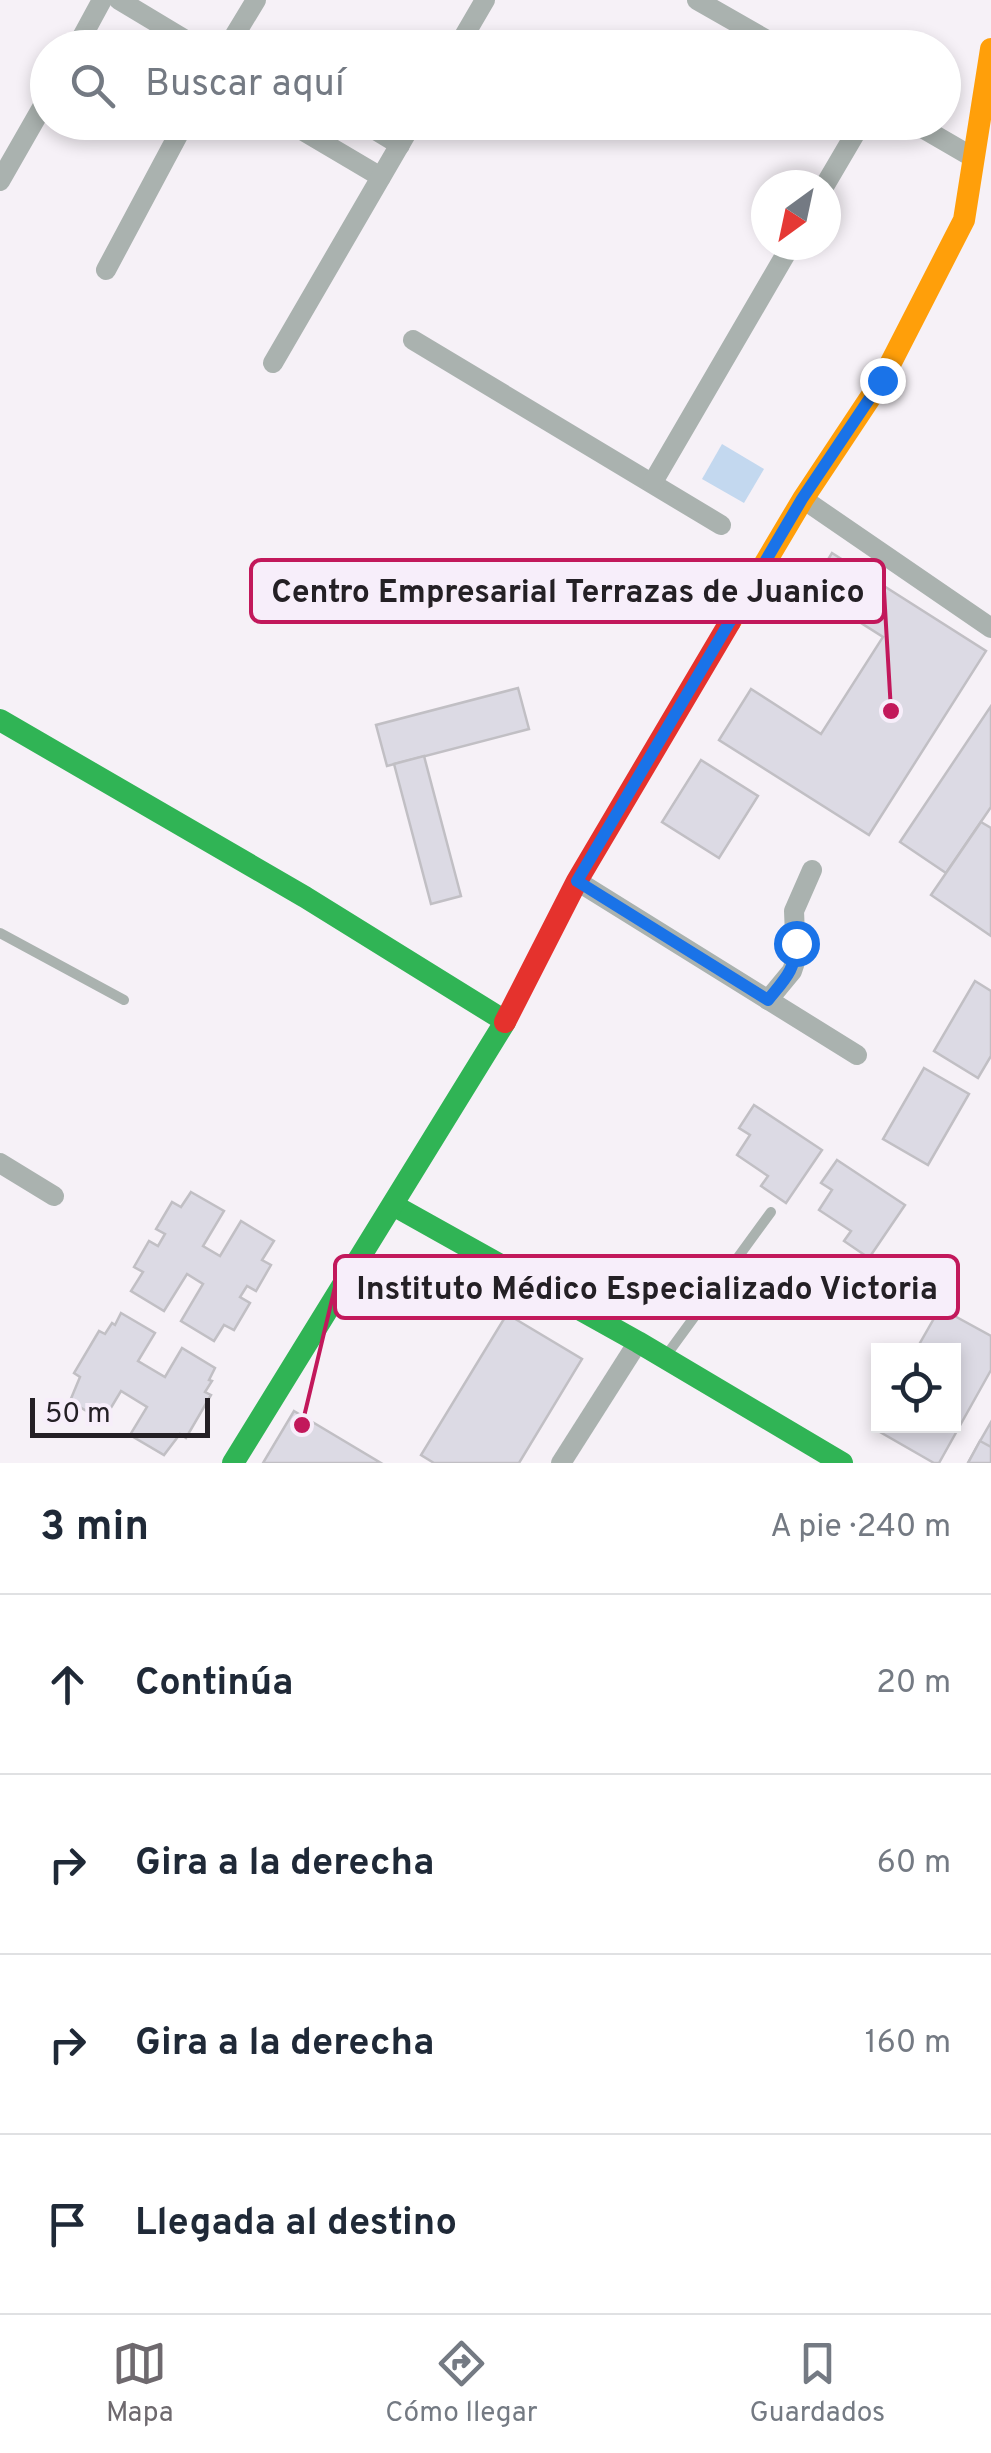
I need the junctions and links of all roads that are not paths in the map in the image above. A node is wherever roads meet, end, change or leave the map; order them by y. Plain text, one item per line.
1 (102, 0) edge
2 (119, 0) edge
3 (256, 0) edge
4 (484, 0) edge
5 (697, 0) edge
6 (86, 30) edge
7 (169, 30) edge
8 (238, 30) edge
9 (467, 30) edge
10 (750, 30) edge
11 (991, 49) edge
12 (30, 129) edge
13 (176, 140) edge
14 (318, 140) edge
15 (392, 140) edge
16 (403, 140) edge
17 (852, 140) edge
18 (943, 140) edge
19 (400, 145) junction
20 (974, 158) junction
21 (835, 170) edge
22 (381, 177) junction
23 (0, 182) edge
24 (781, 260) edge
25 (106, 270) dead end
26 (414, 340) dead end
27 (273, 363) dead end
28 (652, 482) junction
29 (802, 499) junction
30 (721, 525) dead end
31 (991, 628) edge
32 (0, 720) edge
33 (812, 870) dead end
34 (577, 881) junction
35 (0, 933) edge
36 (124, 1000) dead end
37 (768, 1000) junction
38 (505, 1021) junction
39 (857, 1054) dead end
40 (0, 1164) edge
41 (54, 1196) dead end
42 (393, 1205) junction
43 (770, 1212) dead end
44 (638, 1342) junction
45 (664, 1358) junction
46 (233, 1463) edge
47 (561, 1463) edge
48 (842, 1463) edge

1 - 6 street
2 - 7 street
3 - 8 street
4 - 9 street
5 - 10 street
11 - 20 street
12 - 23 street
13 - 25 street
14 - 22 street
15 - 19 street
16 - 19 street
17 - 21 street
18 - 20 street
19 - 22 street
20 - 29 street
22 - 27 street
24 - 28 street
26 - 28 street
28 - 30 street
29 - 31 street
29 - 34 street
32 - 38 street
33 - 37 street
34 - 37 street
34 - 38 street
35 - 36 lane
37 - 39 street
38 - 42 street
40 - 41 street
42 - 44 street
42 - 46 street
43 - 45 lane
44 - 45 street
44 - 47 street
45 - 48 street

